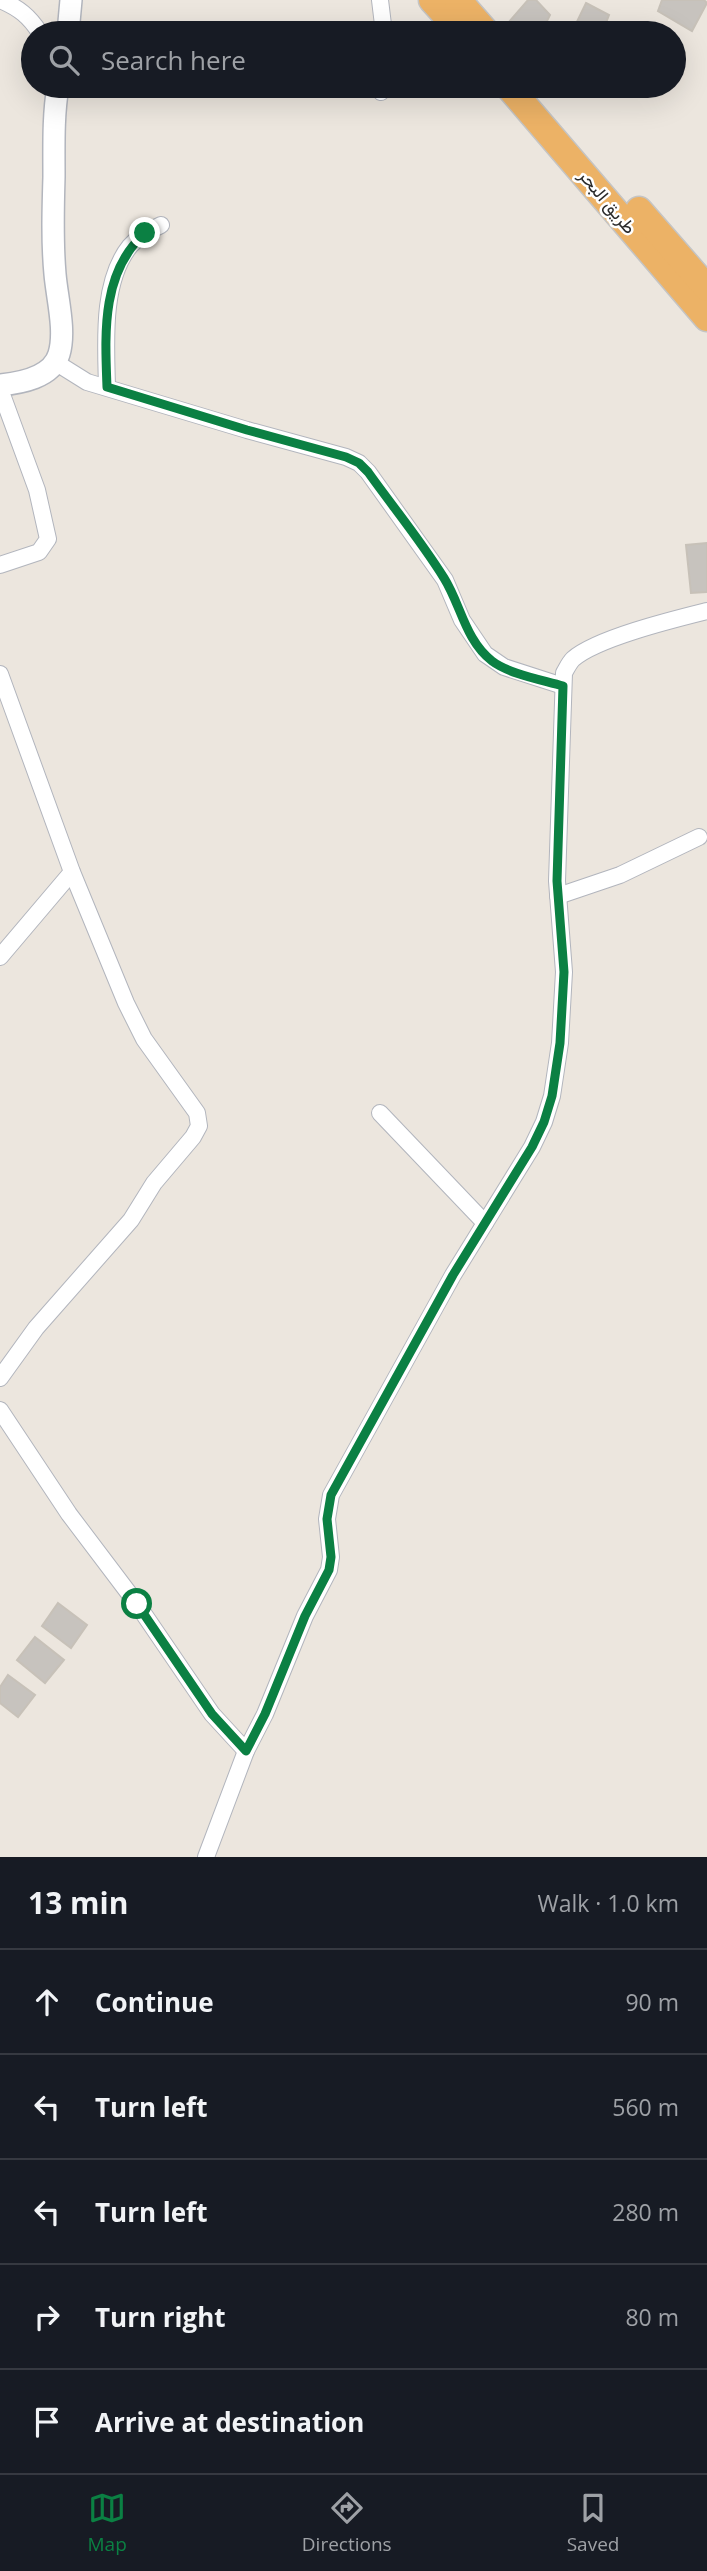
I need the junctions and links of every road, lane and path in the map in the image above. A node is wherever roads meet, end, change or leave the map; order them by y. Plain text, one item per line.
1 (0, 0) edge
2 (71, 0) edge
3 (380, 0) edge
4 (432, 0) edge
5 (458, 0) edge
6 (31, 21) edge
7 (69, 21) edge
8 (383, 21) edge
9 (450, 21) edge
10 (476, 21) edge
11 (57, 98) edge
12 (519, 98) edge
13 (542, 98) edge
14 (161, 225) dead end
15 (695, 284) edge
16 (707, 318) edge
17 (55, 362) junction
18 (0, 387) edge
19 (107, 387) junction
20 (0, 565) edge
21 (707, 611) edge
22 (0, 674) edge
23 (563, 686) junction
24 (699, 837) dead end
25 (72, 872) junction
26 (558, 897) junction
27 (0, 957) edge
28 (380, 1113) dead end
29 (485, 1223) junction
30 (0, 1378) edge
31 (0, 1410) edge
32 (246, 1751) junction
33 (206, 1857) edge

1 - 6 street
2 - 7 street
3 - 8 street
4 - 9 highway
5 - 10 highway
11 - 17 street
12 - 15 highway, طريق البحر
13 - 15 highway, طريق البحر
14 - 19 street
15 - 16 highway, طريق البحر
17 - 18 street
17 - 19 street
18 - 20 street
19 - 23 street
21 - 23 street
22 - 25 street
23 - 26 street
24 - 26 street
25 - 27 street
25 - 30 street
26 - 29 street
28 - 29 street
29 - 32 street
31 - 32 street
32 - 33 street

